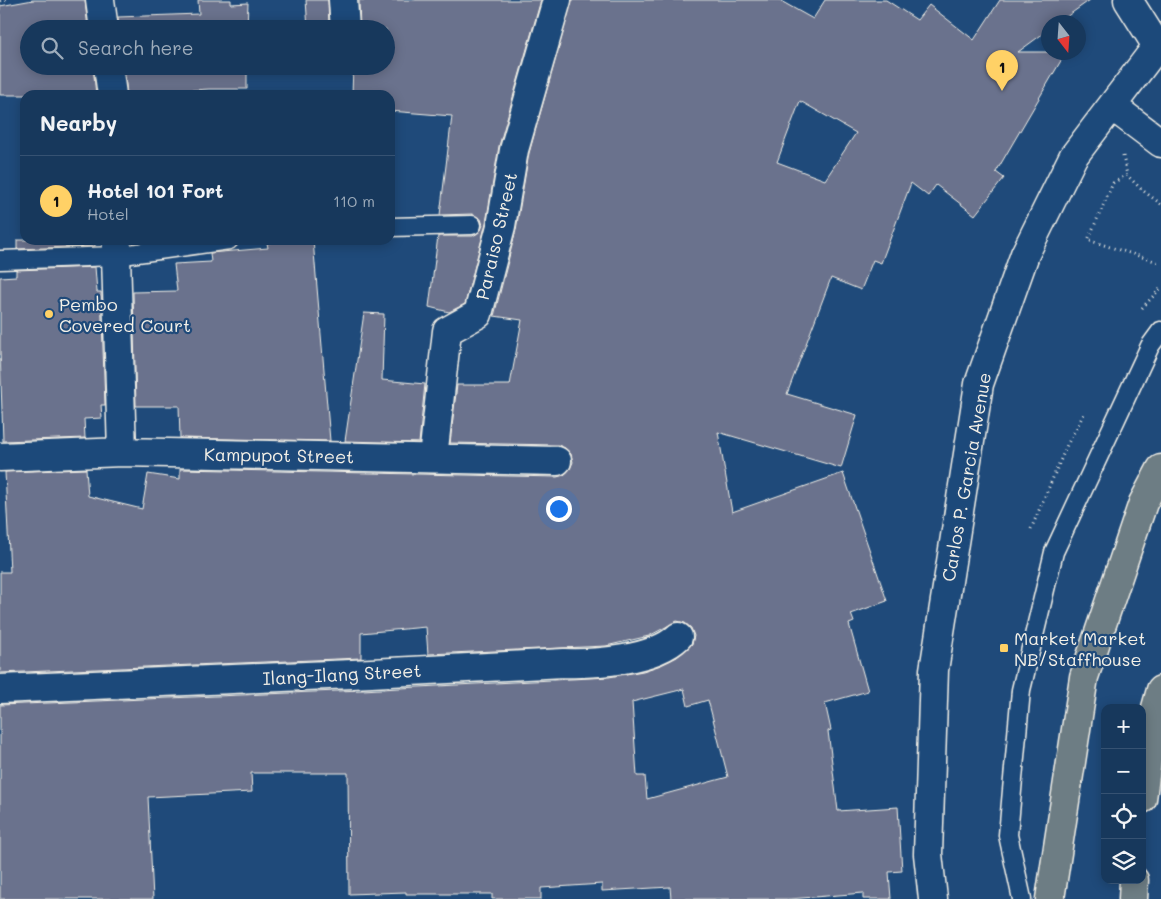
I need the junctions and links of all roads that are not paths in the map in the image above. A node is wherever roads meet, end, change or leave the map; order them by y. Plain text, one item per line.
1 (100, 0) edge
2 (343, 0) edge
3 (557, 0) edge
4 (1128, 0) edge
5 (103, 20) edge
6 (344, 20) edge
7 (1160, 45) edge
8 (109, 75) edge
9 (111, 90) edge
10 (1112, 106) junction
11 (1161, 143) edge
12 (472, 225) dead end
13 (395, 226) edge
14 (158, 245) edge
15 (116, 248) edge
16 (0, 260) edge
17 (1161, 331) edge
18 (122, 452) junction
19 (0, 457) edge
20 (433, 458) junction
21 (557, 461) dead end
22 (1161, 469) edge
23 (678, 637) dead end
24 (0, 689) edge
25 (1161, 690) edge
26 (1143, 794) edge
27 (1134, 884) edge
28 (933, 899) edge
29 (1022, 899) edge
30 (1050, 899) edge
31 (1133, 899) edge

1 - 5 street
2 - 6 street
3 - 20 street, Paraiso Street
4 - 7 street
7 - 10 street, Carlos P. Garcia Avenue
8 - 9 street
10 - 11 street
10 - 28 street, Carlos P. Garcia Avenue
12 - 13 lane
14 - 15 lane
15 - 16 lane
15 - 18 street
17 - 29 lane
18 - 19 street, Kampupot Street
18 - 20 street, Kampupot Street
20 - 21 street, Kampupot Street
22 - 30 main road
23 - 24 street, Ilang-Ilang Street
25 - 26 main road
27 - 31 main road

